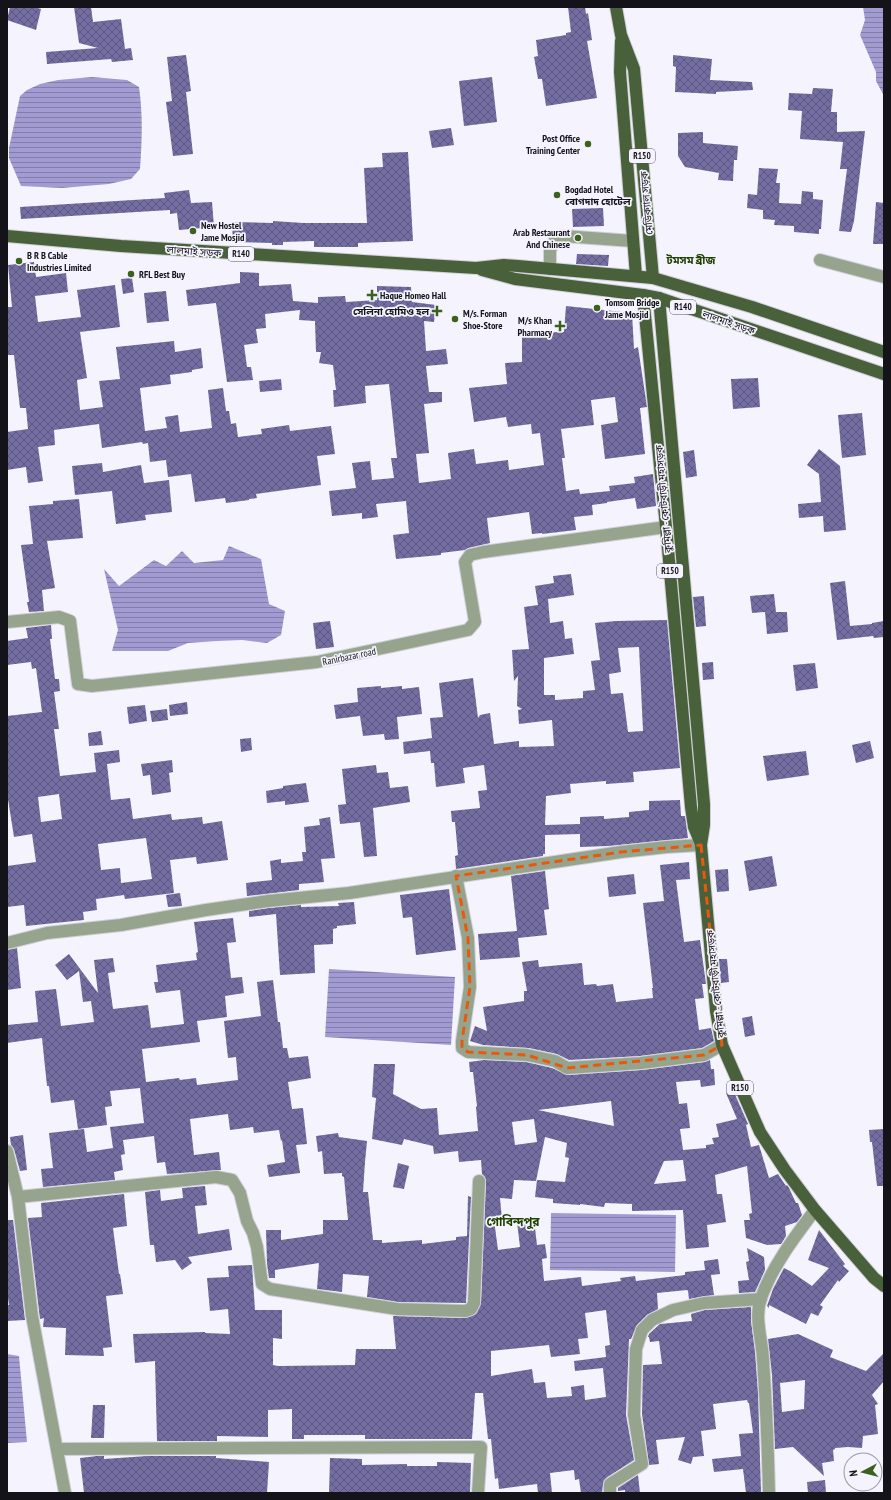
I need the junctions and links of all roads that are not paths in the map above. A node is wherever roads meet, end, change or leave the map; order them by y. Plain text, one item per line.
1 (616, 7) edge
2 (621, 35) junction
3 (643, 175) junction
4 (628, 176) junction
5 (7, 236) edge
6 (633, 241) junction
7 (820, 260) dead end
8 (476, 268) junction
9 (550, 268) junction
10 (636, 276) junction
11 (884, 277) edge
12 (653, 278) junction
13 (643, 295) junction
14 (658, 298) junction
15 (884, 352) edge
16 (884, 374) edge
17 (666, 527) junction
18 (682, 553) junction
19 (668, 554) junction
20 (7, 622) edge
21 (701, 845) junction
22 (456, 876) junction
23 (7, 944) edge
24 (722, 1045) junction
25 (7, 1151) edge
26 (479, 1181) dead end
27 (18, 1197) junction
28 (815, 1210) junction
29 (884, 1286) edge
30 (761, 1299) junction
31 (57, 1449) junction
32 (65, 1493) edge
33 (478, 1493) edge
34 (610, 1493) edge
35 (769, 1493) edge

1 - 2 main road, মেডিক্যাল সড়ক / R150
2 - 3 main road, মেডিক্যাল সড়ক / R150
2 - 4 main road, মেডিক্যাল সড়ক / R150
3 - 4 main road
3 - 12 main road, মেডিক্যাল সড়ক / R150
4 - 6 main road, মেডিক্যাল সড়ক / R150
5 - 8 main road, লালমাই সড়ক / R140
6 - 9 street
6 - 10 main road, মেডিক্যাল সড়ক / R150
7 - 11 street
8 - 9 main road, লালমাই সড়ক / R140
8 - 13 main road, লালমাই সড়ক / R140
9 - 10 main road, লালমাই সড়ক / R140
10 - 12 main road, লালমাই সড়ক / R140
12 - 15 main road, লালমাই সড়ক / R140
13 - 14 main road, লালমাই সড়ক / R140
13 - 17 main road, কুমিল্লা - কোটবাড়ী মহাসড়ক / R150
14 - 16 main road, লালমাই সড়ক / R140
14 - 18 main road, কুমিল্লা - কোটবাড়ী মহাসড়ক / R150
17 - 19 main road, কুমিল্লা - কোটবাড়ী মহাসড়ক / R150
17 - 20 street, Ranirbazar road
18 - 19 main road
18 - 21 main road, কুমিল্লা - কোটবাড়ী মহাসড়ক / R150
19 - 21 main road, কুমিল্লা - কোটবাড়ী মহাসড়ক / R150
21 - 22 street
21 - 24 main road, কুমিল্লা - কোটবাড়ী মহাসড়ক / R150
22 - 23 street
22 - 24 street
24 - 28 main road, কুমিল্লা - কোটবাড়ী মহাসড়ক / R150
25 - 27 street
26 - 27 street
27 - 31 street
28 - 29 main road, কুমিল্লা - কোটবাড়ী মহাসড়ক / R150
28 - 30 street
30 - 34 street
30 - 35 street
31 - 32 street
31 - 33 street

